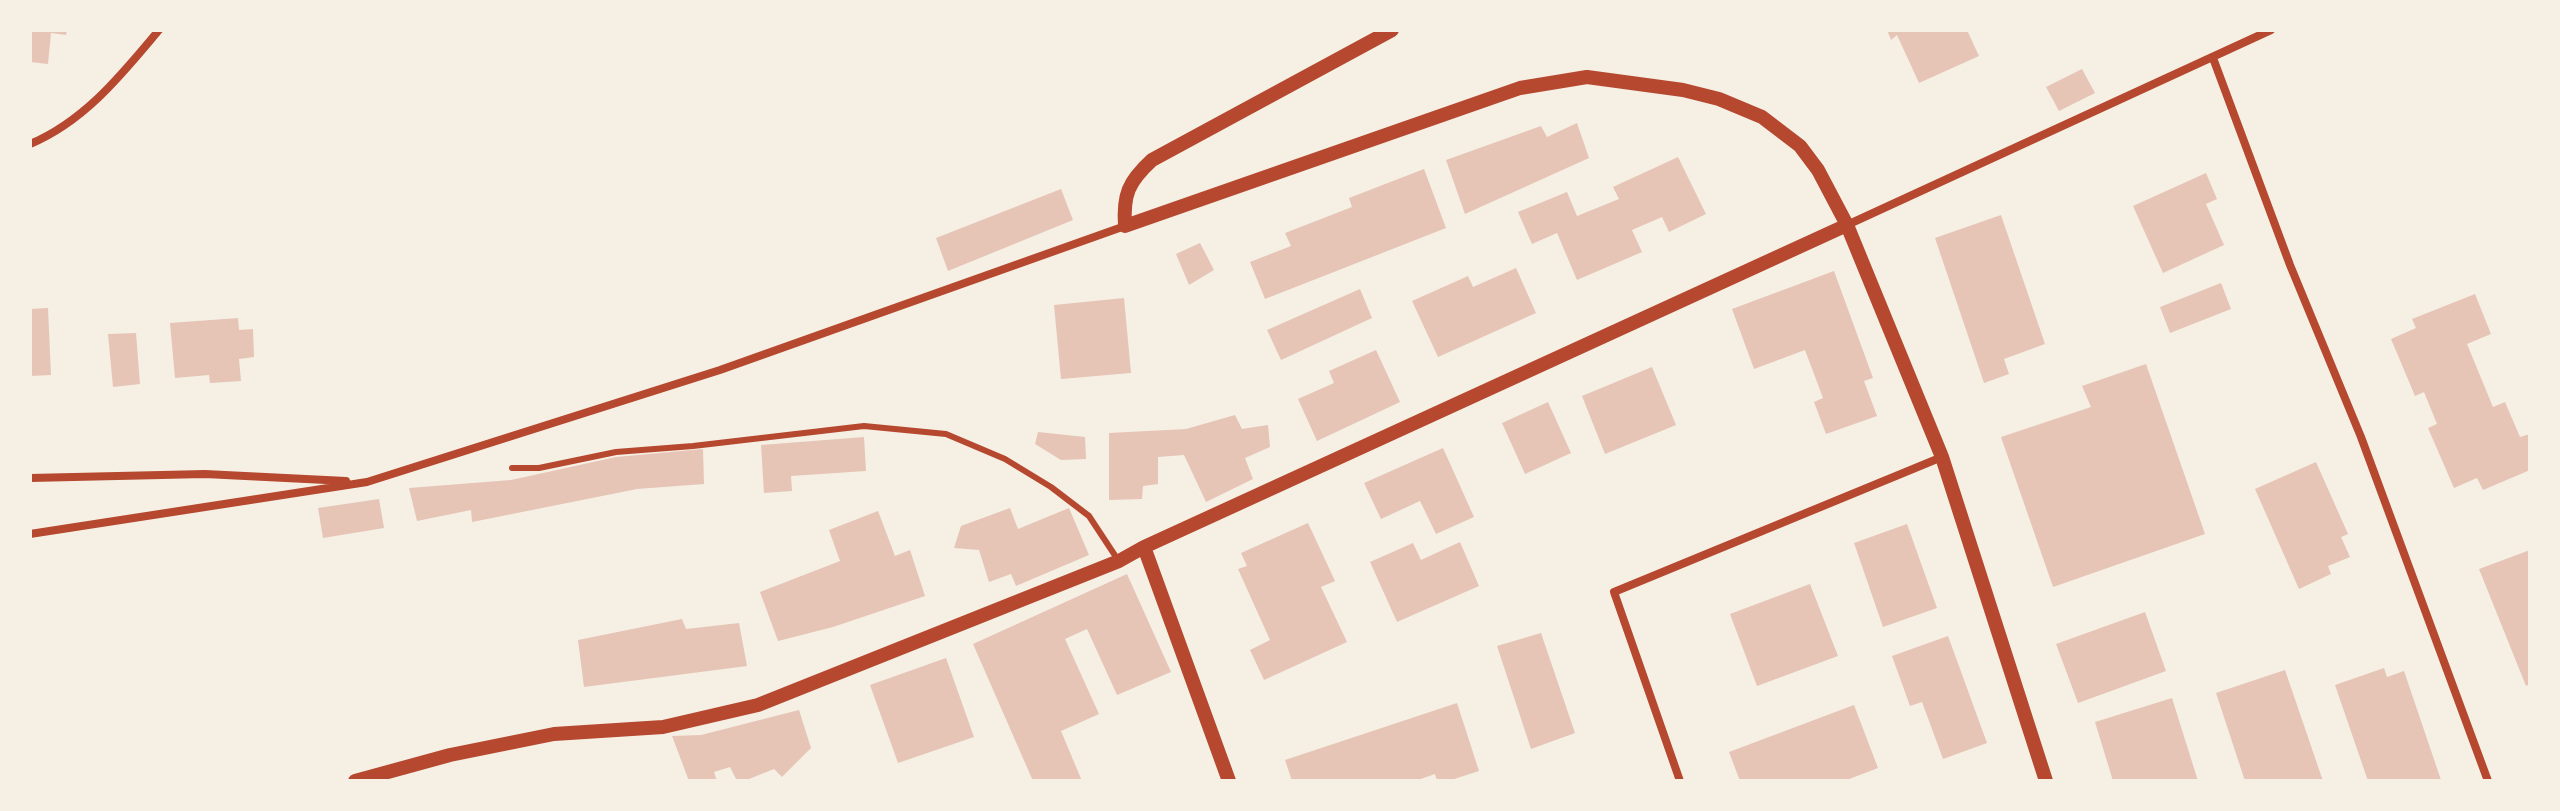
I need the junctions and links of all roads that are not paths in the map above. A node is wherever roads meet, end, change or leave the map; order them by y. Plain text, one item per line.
1 (159, 30) edge
2 (1392, 30) edge
3 (2271, 30) edge
4 (2213, 58) junction
5 (30, 144) edge
6 (1847, 225) junction
7 (1125, 226) junction
8 (1942, 457) junction
9 (512, 468) dead end
10 (30, 478) edge
11 (367, 482) junction
12 (30, 534) edge
13 (1144, 547) junction
14 (1119, 561) junction
15 (355, 781) edge
16 (1229, 781) edge
17 (1680, 781) edge
18 (2046, 781) edge
19 (2488, 781) edge

1 - 5 street
2 - 7 street
3 - 4 street
4 - 6 street
4 - 19 street
6 - 7 street
6 - 8 street
6 - 13 street
7 - 11 street
8 - 17 street
8 - 18 street
9 - 14 lane
10 - 11 street
11 - 12 street
13 - 14 street
13 - 16 street
14 - 15 street

